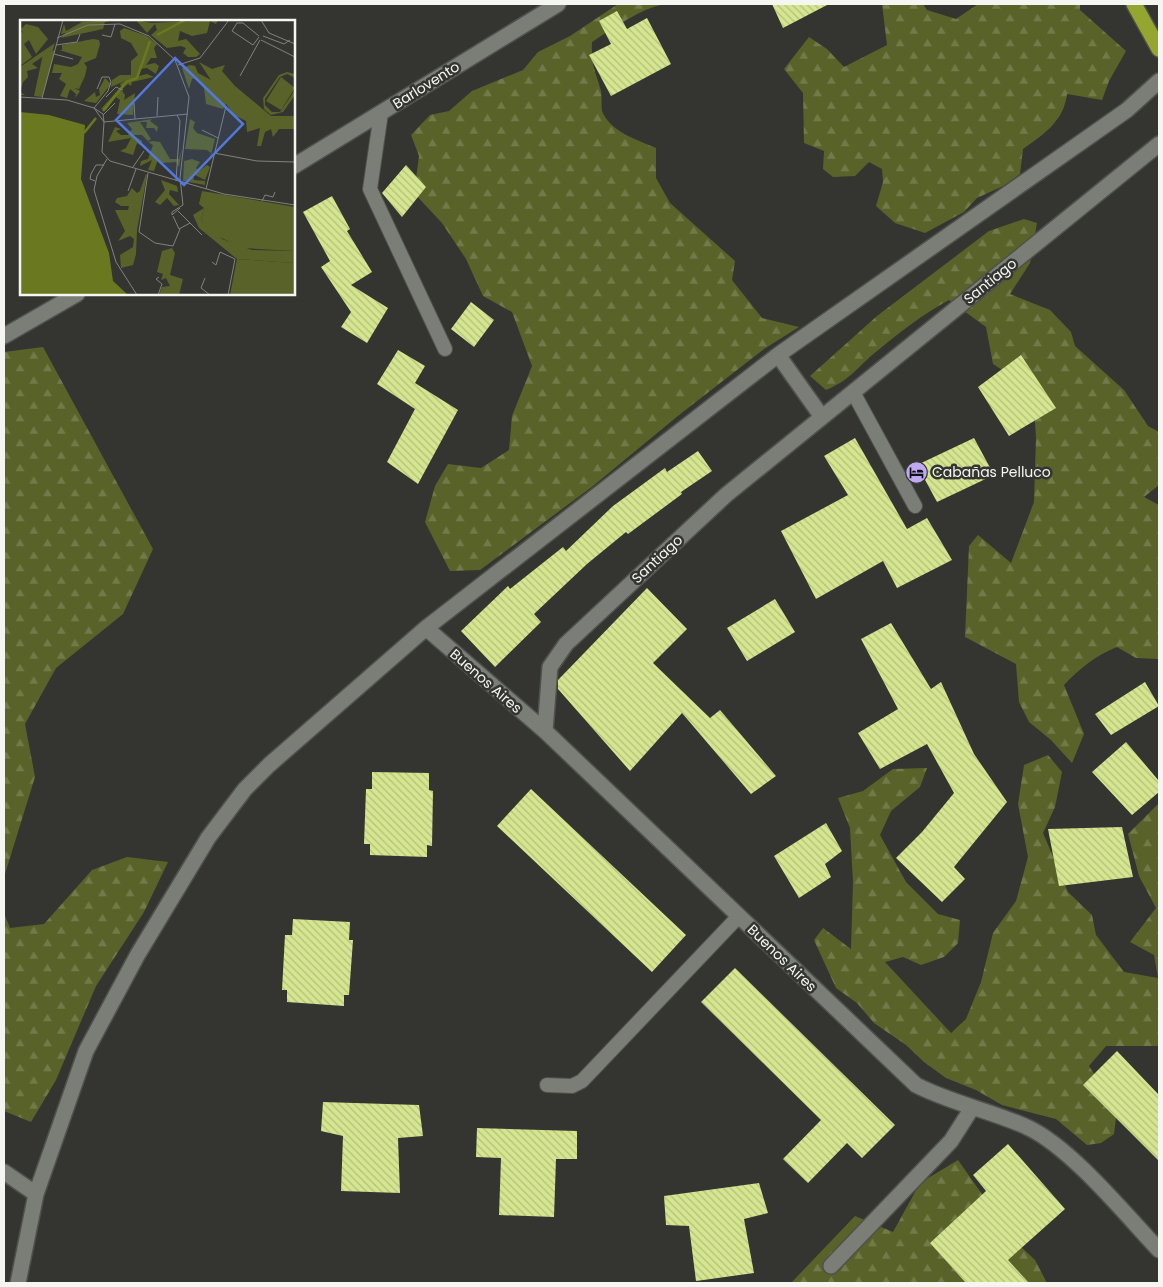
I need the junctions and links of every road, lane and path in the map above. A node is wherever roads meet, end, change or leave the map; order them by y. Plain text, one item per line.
1 (558, 4) edge
2 (1134, 4) edge
3 (1159, 50) edge
4 (1159, 81) edge
5 (381, 113) junction
6 (1159, 144) edge
7 (295, 165) edge
8 (75, 295) edge
9 (4, 336) edge
10 (445, 349) dead end
11 (778, 355) junction
12 (853, 392) junction
13 (822, 417) junction
14 (915, 506) dead end
15 (426, 628) junction
16 (544, 731) junction
17 (739, 916) junction
18 (547, 1085) dead end
19 (972, 1108) junction
20 (4, 1172) edge
21 (36, 1194) junction
22 (1159, 1250) edge
23 (831, 1266) dead end
24 (18, 1283) edge

1 - 5 street, Barlovento
2 - 3 highway
4 - 11 street
5 - 7 street, Barlovento
5 - 10 lane
6 - 12 street, Santiago
8 - 9 street
11 - 13 street
11 - 15 street
12 - 13 street, Santiago
12 - 14 lane
13 - 16 street, Santiago
15 - 16 street, Buenos Aires
15 - 21 street
16 - 17 street, Buenos Aires
17 - 18 lane
17 - 19 street, Buenos Aires
19 - 22 street, Buenos Aires
19 - 23 street
20 - 21 street
21 - 24 street

